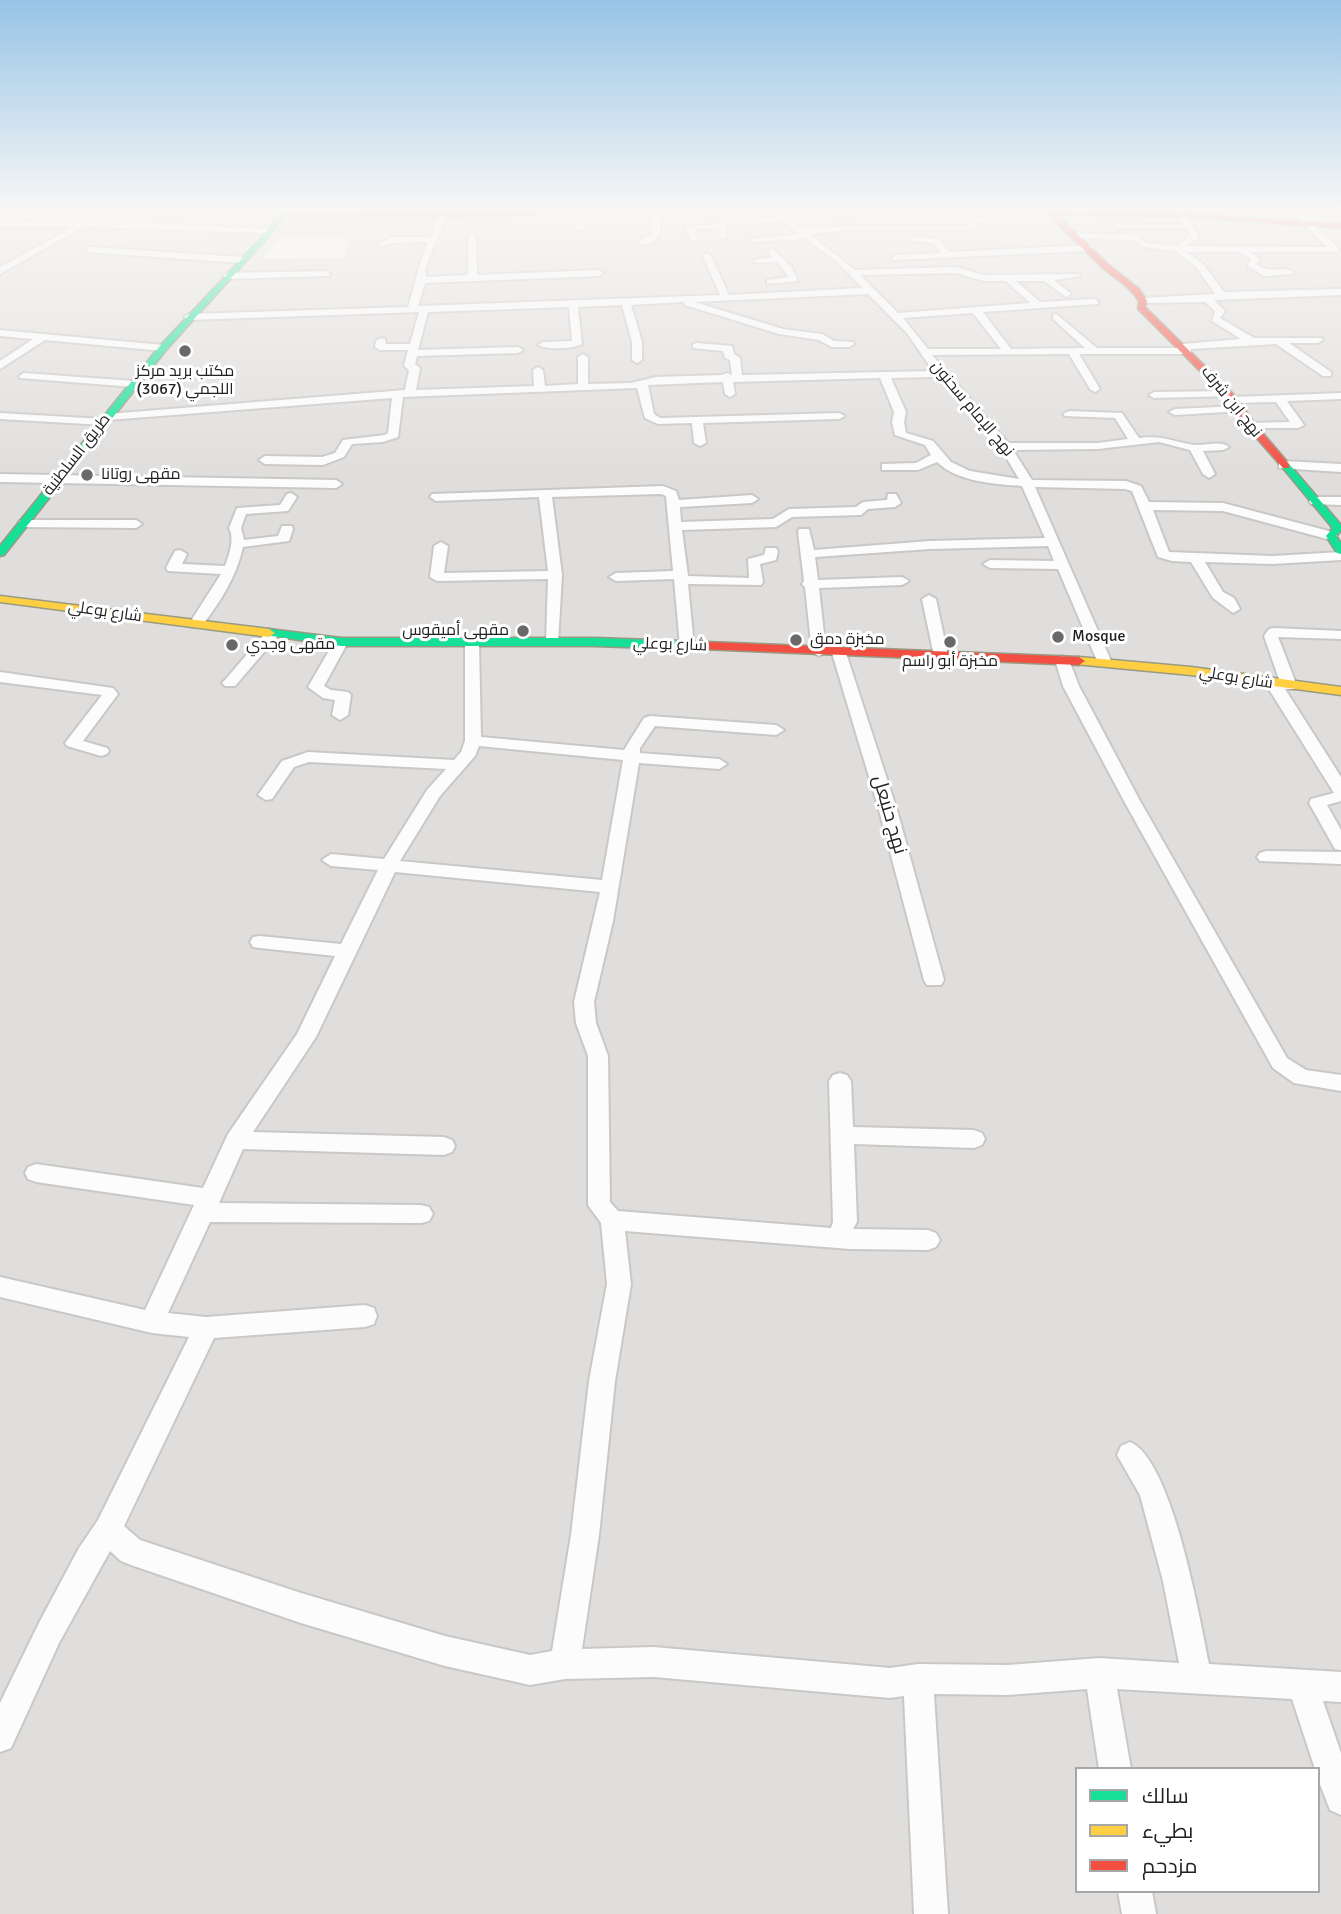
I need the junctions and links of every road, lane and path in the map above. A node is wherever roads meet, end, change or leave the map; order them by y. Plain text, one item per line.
1 (208, 296) edge
2 (416, 296) edge
3 (721, 296) edge
4 (874, 296) edge
5 (1028, 296) edge
6 (1141, 296) edge
7 (1216, 296) edge
8 (1207, 299) junction
9 (677, 300) junction
10 (1143, 300) junction
11 (626, 302) junction
12 (1094, 302) dead end
13 (573, 304) junction
14 (1038, 305) junction
15 (894, 309) junction
16 (412, 310) junction
17 (424, 310) junction
18 (976, 310) junction
19 (189, 317) junction
20 (1056, 317) dead end
21 (752, 323) junction
22 (727, 326) dead end
23 (550, 332) dead end
24 (0, 333) edge
25 (578, 335) junction
26 (43, 337) junction
27 (1318, 340) dead end
28 (381, 341) dead end
29 (1252, 341) junction
30 (1280, 342) junction
31 (849, 344) dead end
32 (543, 345) dead end
33 (697, 346) dead end
34 (163, 348) junction
35 (1185, 349) junction
36 (412, 350) junction
37 (518, 350) dead end
38 (1008, 351) junction
39 (1072, 351) junction
40 (1094, 351) junction
41 (924, 352) junction
42 (583, 357) dead end
43 (637, 360) dead end
44 (0, 366) edge
45 (538, 370) dead end
46 (940, 374) junction
47 (1327, 374) dead end
48 (884, 375) junction
49 (24, 376) dead end
50 (732, 376) junction
51 (135, 384) junction
52 (642, 384) junction
53 (583, 387) junction
54 (540, 388) junction
55 (1095, 389) dead end
56 (404, 394) junction
57 (730, 394) dead end
58 (1154, 395) dead end
59 (1341, 396) edge
60 (1280, 399) junction
61 (1233, 401) junction
62 (1175, 412) dead end
63 (1069, 414) dead end
64 (0, 416) edge
65 (839, 416) dead end
66 (106, 419) junction
67 (697, 419) junction
68 (1251, 426) junction
69 (1135, 441) junction
70 (700, 443) dead end
71 (1005, 447) junction
72 (1223, 447) dead end
73 (1195, 448) junction
74 (937, 457) junction
75 (265, 460) dead end
76 (1283, 465) junction
77 (886, 467) dead end
78 (1341, 468) edge
79 (1209, 474) dead end
80 (0, 478) edge
81 (58, 480) junction
82 (1027, 483) junction
83 (336, 484) dead end
84 (544, 494) junction
85 (291, 497) dead end
86 (436, 497) dead end
87 (892, 497) dead end
88 (752, 499) dead end
89 (1315, 501) junction
90 (1341, 501) edge
91 (674, 504) junction
92 (1145, 506) junction
93 (24, 524) junction
94 (136, 524) dead end
95 (677, 526) junction
96 (287, 529) dead end
97 (1336, 531) edge
98 (803, 532) dead end
99 (1053, 542) junction
100 (238, 544) junction
101 (441, 546) dead end
102 (771, 551) dead end
103 (1341, 551) edge
104 (0, 553) edge
105 (180, 554) dead end
106 (808, 554) junction
107 (1341, 556) edge
108 (1196, 558) junction
109 (990, 564) dead end
110 (1064, 565) junction
111 (230, 570) junction
112 (555, 575) junction
113 (616, 576) dead end
114 (682, 578) junction
115 (902, 582) dead end
116 (809, 584) junction
117 (4, 599) edge
118 (929, 599) dead end
119 (1234, 609) dead end
120 (197, 624) junction
121 (272, 634) junction
122 (1341, 635) edge
123 (552, 641) junction
124 (341, 642) junction
125 (472, 643) junction
126 (687, 646) junction
127 (819, 652) junction
128 (839, 653) junction
129 (941, 656) junction
130 (1062, 660) junction
131 (1105, 663) junction
132 (0, 677) edge
133 (230, 683) dead end
134 (1273, 683) junction
135 (1289, 686) junction
136 (1341, 691) edge
137 (340, 715) dead end
138 (776, 730) dead end
139 (474, 741) junction
140 (101, 751) dead end
141 (630, 755) junction
142 (719, 764) dead end
143 (459, 765) junction
144 (1334, 768) edge
145 (1341, 790) edge
146 (265, 795) dead end
147 (1341, 796) edge
148 (1341, 845) edge
149 (1266, 858) dead end
150 (1341, 858) edge
151 (331, 860) dead end
152 (389, 865) junction
153 (610, 887) junction
154 (260, 942) dead end
155 (349, 951) junction
156 (934, 980) dead end
157 (840, 1081) dead end
158 (1341, 1083) edge
159 (843, 1135) junction
160 (974, 1139) dead end
161 (236, 1140) junction
162 (444, 1146) dead end
163 (36, 1173) dead end
164 (207, 1205) junction
165 (421, 1214) dead end
166 (612, 1220) junction
167 (838, 1237) junction
168 (928, 1240) dead end
169 (0, 1287) edge
170 (365, 1316) dead end
171 (152, 1322) junction
172 (206, 1328) junction
173 (1130, 1455) dead end
174 (108, 1530) junction
175 (565, 1664) junction
176 (1099, 1673) junction
177 (1197, 1678) junction
178 (918, 1679) junction
179 (1302, 1684) junction
180 (1341, 1687) edge
181 (1, 1739) edge
182 (1115, 1767) edge
183 (1341, 1799) edge
184 (1135, 1893) edge
185 (930, 1914) edge
186 (1139, 1914) edge

1 - 19 street, طريق السلطنية
2 - 16 street
3 - 9 street
4 - 15 street, نهج الإمام سحنون
5 - 14 street
6 - 10 street, نهج ابن شرف
7 - 8 street
8 - 10 street
8 - 29 street
9 - 11 street
9 - 21 street
10 - 35 street, نهج ابن شرف
11 - 13 street
11 - 43 street
12 - 14 street
13 - 17 street
13 - 25 street
14 - 18 street
15 - 18 street
15 - 41 street, نهج الإمام سحنون
16 - 17 street
16 - 19 street
17 - 36 street
18 - 38 street
19 - 34 street, طريق السلطنية
20 - 40 street
21 - 22 street
21 - 31 street
23 - 25 street
24 - 26 street
25 - 32 street
26 - 34 street
26 - 44 street
27 - 30 street
28 - 36 street
29 - 30 street
29 - 35 street
30 - 47 street
33 - 50 street
34 - 51 street, طريق السلطنية
35 - 40 street
35 - 61 street, نهج ابن شرف
36 - 37 street
36 - 56 street
38 - 39 street
38 - 41 street
39 - 40 street
39 - 55 street
41 - 46 street, نهج الإمام سحنون
42 - 53 street
45 - 54 street
46 - 48 street
46 - 71 street, نهج الإمام سحنون
48 - 50 street
48 - 74 street
49 - 51 street
50 - 52 street
50 - 57 street
51 - 66 street, طريق السلطنية
52 - 53 street
52 - 67 street
53 - 54 street
54 - 56 street
56 - 66 street
56 - 75 street
58 - 61 street
59 - 60 street
60 - 61 street
60 - 68 street
61 - 62 street
61 - 68 street, نهج ابن شرف
63 - 69 street
64 - 66 street
65 - 67 street
66 - 81 street, طريق السلطنية
67 - 70 street
68 - 76 street, نهج ابن شرف
69 - 71 street
69 - 73 street
71 - 82 street, نهج الإمام سحنون
72 - 73 street
73 - 79 street
74 - 77 street
74 - 82 street
76 - 78 street
76 - 89 street, نهج ابن شرف
80 - 81 street
81 - 83 street
81 - 93 street, طريق السلطنية
82 - 92 street
82 - 99 street, نهج الإمام سحنون
84 - 86 street
84 - 91 street
84 - 112 street
85 - 100 street
87 - 95 street
88 - 91 street
89 - 90 street
89 - 97 street, نهج ابن شرف
91 - 95 street
92 - 97 street
92 - 108 street
93 - 94 street
93 - 104 street, طريق السلطنية
95 - 114 street
96 - 100 street
97 - 103 street, نهج ابن شرف
98 - 106 street
99 - 106 street
99 - 110 street, نهج الإمام سحنون
100 - 111 street
101 - 112 street
102 - 114 street
105 - 111 street
106 - 116 street
107 - 108 street
108 - 119 street
109 - 110 street
110 - 131 street, نهج الإمام سحنون
111 - 120 street
112 - 123 street
113 - 114 street
114 - 126 street
115 - 116 street
116 - 127 street
117 - 120 street, شارع بوعلي
118 - 129 street
120 - 121 street, شارع بوعلي
121 - 124 street, شارع بوعلي
121 - 133 street
122 - 135 street
123 - 125 street, شارع بوعلي
123 - 126 street, شارع بوعلي
124 - 125 street, شارع بوعلي
124 - 137 street
125 - 139 street
126 - 127 street, شارع بوعلي
127 - 128 street, شارع بوعلي
128 - 129 street, شارع بوعلي
128 - 156 street, نهج حنبعل
129 - 130 street, شارع بوعلي
130 - 131 street, شارع بوعلي
130 - 158 street
131 - 134 street, شارع بوعلي
132 - 140 street
134 - 135 street, شارع بوعلي
134 - 144 street
135 - 136 street, شارع بوعلي
138 - 141 street
139 - 141 street
139 - 143 street
141 - 142 street
141 - 153 street
143 - 146 street
143 - 152 street
144 - 145 street
147 - 148 street
149 - 150 street
151 - 152 street
152 - 153 street
152 - 155 street
153 - 166 street
154 - 155 street
155 - 161 street
157 - 159 street
159 - 160 street
159 - 167 street
161 - 162 street
161 - 164 street
163 - 164 street
164 - 165 street
164 - 171 street
166 - 167 street
166 - 175 street
167 - 168 street
169 - 171 street
170 - 172 street
171 - 172 street
172 - 174 street
173 - 177 street
174 - 175 street
174 - 181 street
175 - 178 street
176 - 177 street
176 - 178 street
176 - 182 street
177 - 179 street
178 - 185 street
179 - 180 street
179 - 183 street
184 - 186 street

